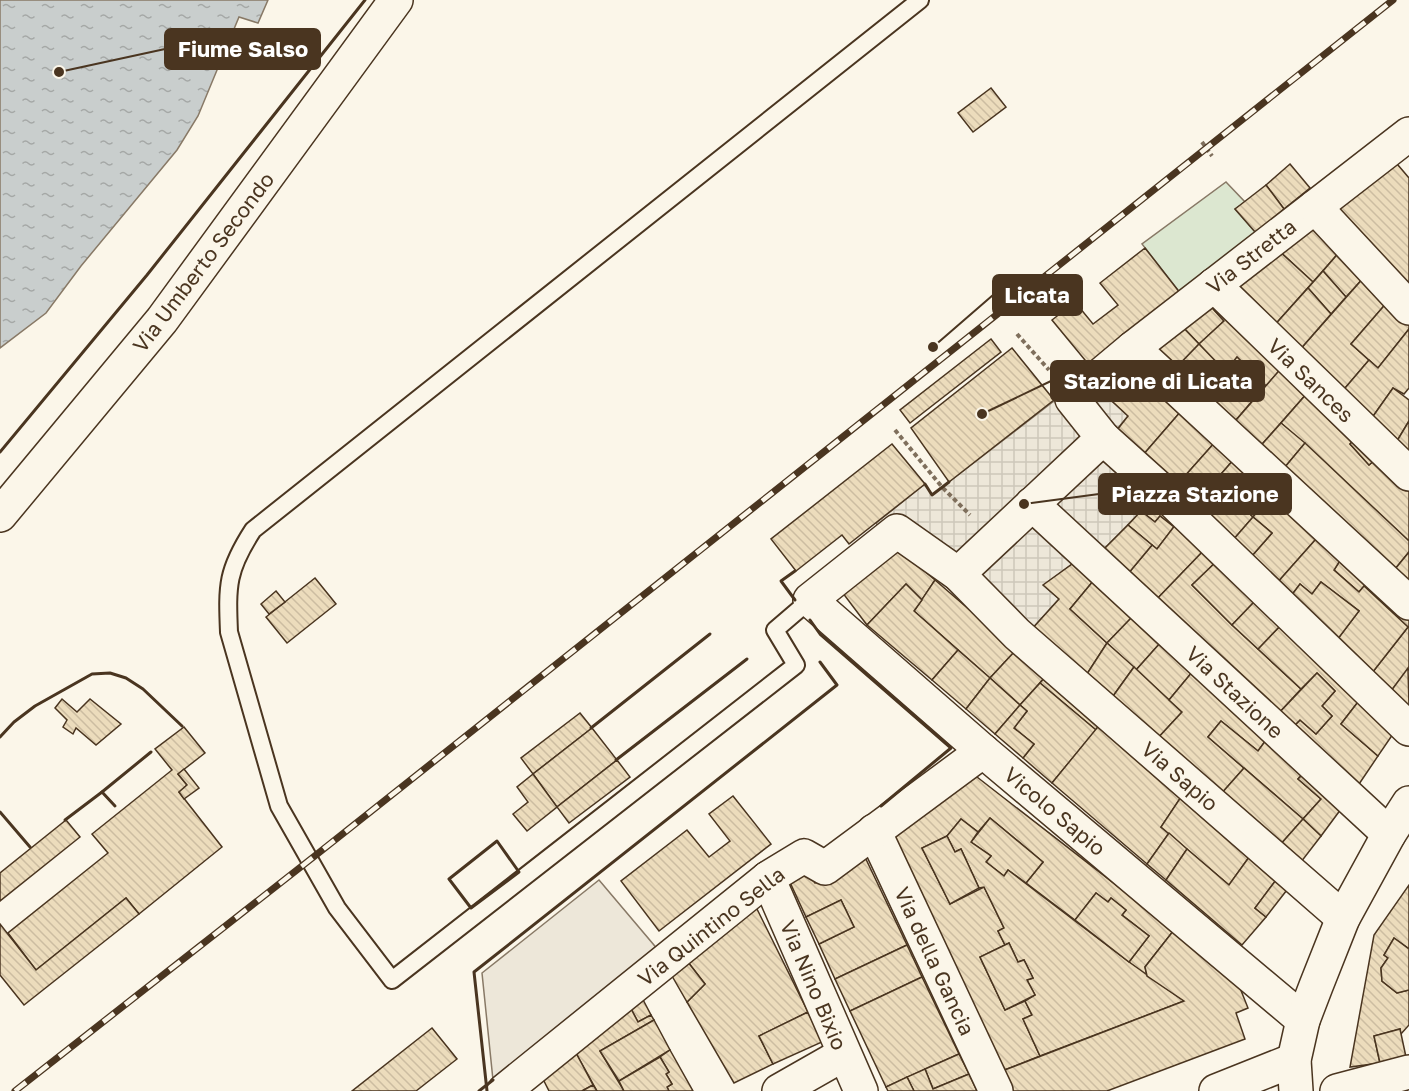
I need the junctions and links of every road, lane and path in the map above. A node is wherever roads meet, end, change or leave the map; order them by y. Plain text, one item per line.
1 (396, 0) edge
2 (920, 0) edge
3 (1202, 142) dead end
4 (1404, 146) edge
5 (1212, 156) dead end
6 (1315, 207) junction
7 (1214, 285) junction
8 (1409, 308) edge
9 (1017, 334) dead end
10 (1133, 348) junction
11 (1084, 390) junction
12 (895, 430) dead end
13 (1103, 438) junction
14 (1409, 474) edge
15 (1032, 504) junction
16 (0, 515) edge
17 (994, 540) junction
18 (958, 574) junction
19 (810, 600) junction
20 (1409, 603) edge
21 (1409, 729) edge
22 (983, 751) junction
23 (1409, 803) edge
24 (874, 831) junction
25 (1389, 834) junction
26 (768, 878) junction
27 (1343, 918) junction
28 (1303, 1020) junction
29 (843, 1054) junction
30 (1409, 1072) edge
31 (1295, 1075) edge
32 (504, 1091) edge
33 (779, 1091) edge
34 (861, 1091) edge
35 (996, 1091) edge
36 (1216, 1091) edge
37 (1337, 1091) edge

1 - 16 street, Via Umberto Secondo
2 - 19 lane
3 - 5 path
4 - 6 street, Via Stretta
6 - 7 street, Via Stretta
6 - 8 street
7 - 10 street, Via Stretta
7 - 14 street, Via Sances
9 - 11 path
10 - 11 street, Via Stretta
10 - 20 street
11 - 13 street
12 - 17 path
13 - 15 street
13 - 21 street
15 - 17 street
15 - 25 street, Via Stazione
17 - 18 street
18 - 19 street, Via Sapio
18 - 27 street, Via Sapio
19 - 22 street, Vicolo Sapio
22 - 24 street, Via Quintino Sella
22 - 28 street, Vicolo Sapio
23 - 25 street
24 - 26 street, Via Quintino Sella
24 - 35 street, Via della Gancia
25 - 27 street
26 - 29 street, Via Nino Bixio
26 - 32 street, Via Quintino Sella
27 - 28 street
28 - 31 street
29 - 33 street
29 - 34 street, Via Nino Bixio
30 - 37 street
31 - 36 street

